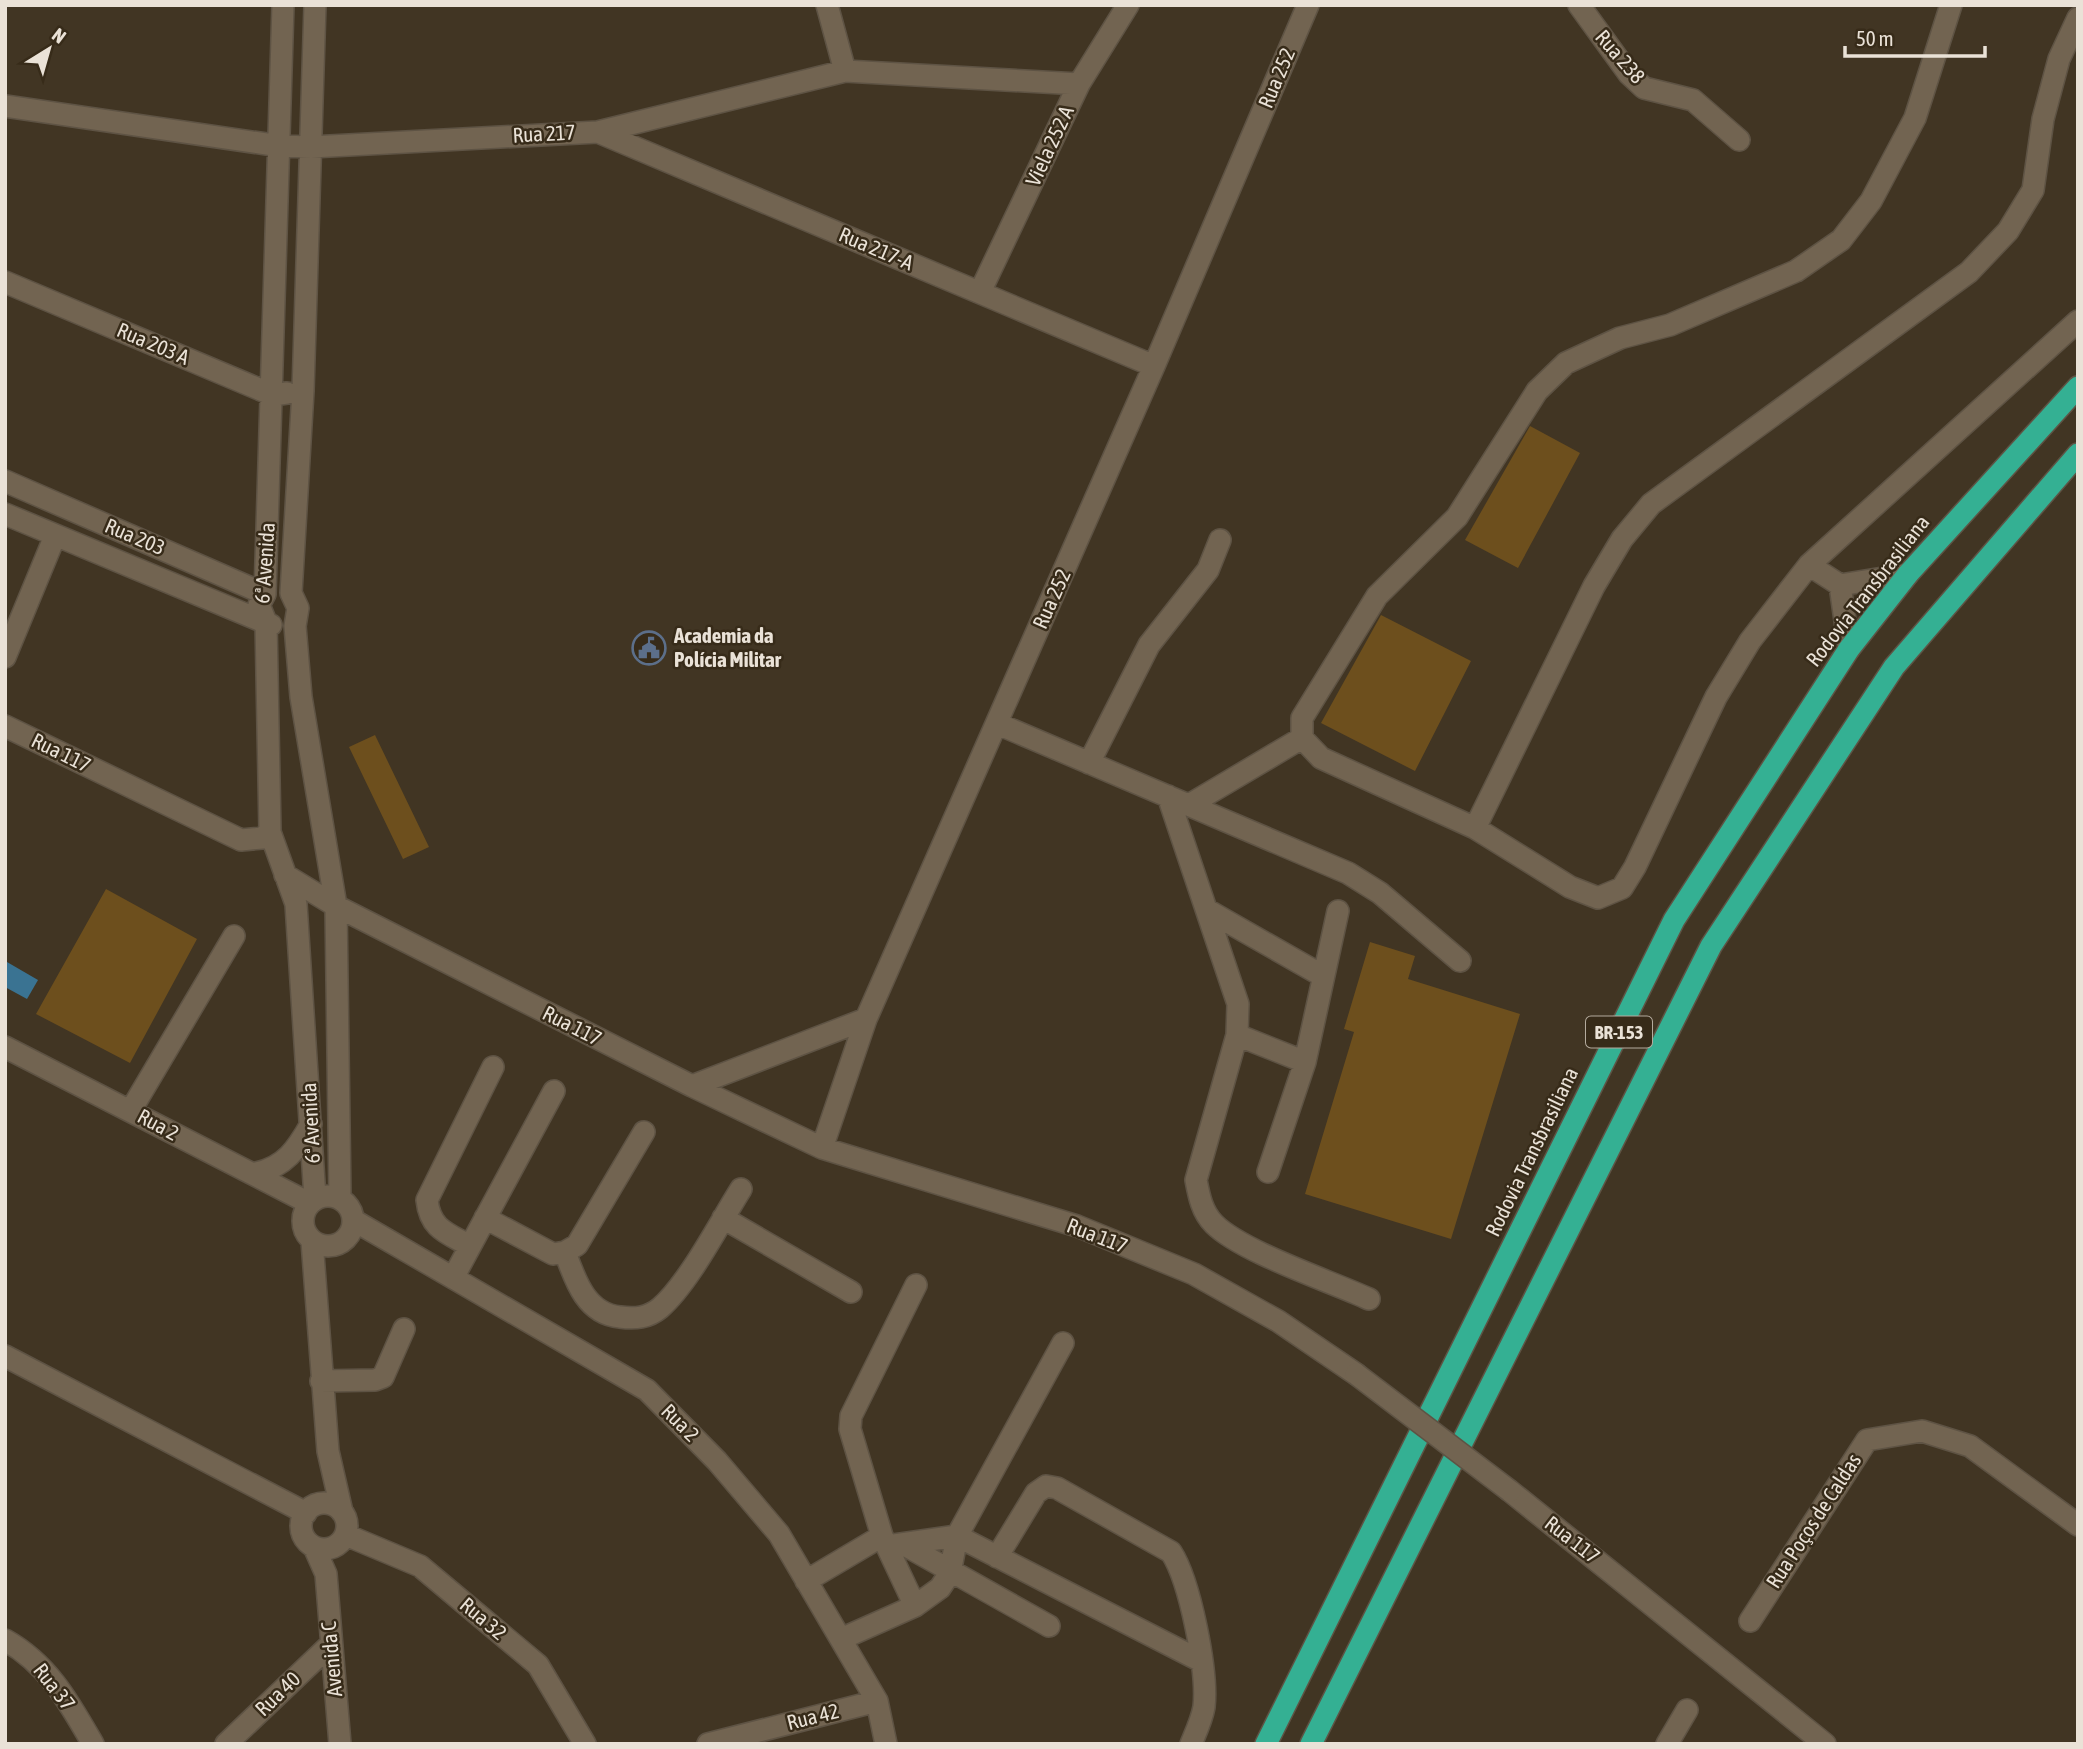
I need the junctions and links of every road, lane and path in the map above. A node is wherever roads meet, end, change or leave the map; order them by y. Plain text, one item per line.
1 (283, 5) edge
2 (315, 5) edge
3 (827, 5) edge
4 (1128, 5) edge
5 (1308, 5) edge
6 (1579, 5) edge
7 (1951, 5) edge
8 (2078, 18) edge
9 (845, 71) junction
10 (1079, 84) junction
11 (5, 106) edge
12 (598, 132) junction
13 (1739, 140) dead end
14 (280, 146) junction
15 (311, 147) junction
16 (5, 282) edge
17 (980, 292) junction
18 (2078, 321) edge
19 (1154, 366) junction
20 (2078, 387) edge
21 (303, 391) junction
22 (273, 395) junction
23 (2078, 454) edge
24 (5, 481) edge
25 (5, 514) edge
26 (55, 536) junction
27 (1220, 540) dead end
28 (1809, 565) junction
29 (1908, 574) junction
30 (1840, 585) junction
31 (291, 593) junction
32 (265, 594) junction
33 (266, 622) junction
34 (295, 626) junction
35 (1849, 649) junction
36 (5, 657) edge
37 (998, 724) junction
38 (5, 726) edge
39 (1302, 738) junction
40 (1089, 763) junction
41 (1168, 796) junction
42 (1189, 805) junction
43 (1475, 828) junction
44 (270, 832) junction
45 (285, 875) junction
46 (296, 904) junction
47 (336, 906) junction
48 (1207, 911) junction
49 (1338, 911) dead end
50 (234, 936) dead end
51 (1460, 961) dead end
52 (1323, 976) junction
53 (866, 1019) junction
54 (1237, 1035) junction
55 (5, 1047) edge
56 (1305, 1062) junction
57 (493, 1067) dead end
58 (692, 1087) junction
59 (554, 1091) dead end
60 (131, 1110) junction
61 (312, 1121) junction
62 (644, 1132) dead end
63 (822, 1148) junction
64 (1268, 1172) dead end
65 (256, 1173) junction
66 (741, 1189) dead end
67 (340, 1198) junction
68 (312, 1201) junction
69 (485, 1218) junction
70 (723, 1218) junction
71 (353, 1220) junction
72 (312, 1241) junction
73 (335, 1245) junction
74 (470, 1246) junction
75 (565, 1252) junction
76 (453, 1278) junction
77 (316, 1283) junction
78 (916, 1285) dead end
79 (851, 1292) dead end
80 (1369, 1299) dead end
81 (404, 1329) dead end
82 (1063, 1343) dead end
83 (5, 1356) edge
84 (321, 1381) junction
85 (328, 1451) junction
86 (342, 1512) junction
87 (308, 1515) junction
88 (2078, 1525) edge
89 (957, 1536) junction
90 (891, 1542) junction
91 (332, 1543) junction
92 (997, 1558) junction
93 (950, 1573) junction
94 (806, 1581) junction
95 (915, 1606) junction
96 (1750, 1621) dead end
97 (1049, 1626) dead end
98 (841, 1639) junction
99 (5, 1640) edge
100 (330, 1645) junction
101 (1201, 1661) junction
102 (877, 1701) junction
103 (1687, 1710) dead end
104 (93, 1744) edge
105 (226, 1744) edge
106 (340, 1744) edge
107 (585, 1744) edge
108 (708, 1744) edge
109 (886, 1744) edge
110 (1191, 1744) edge
111 (1266, 1744) edge
112 (1311, 1744) edge
113 (1667, 1744) edge
114 (1825, 1744) edge

1 - 14 street, 6ª Avenida
2 - 15 street, 6ª Avenida
3 - 9 street
4 - 10 street, Viela 252 A
5 - 19 street, Rua 252
6 - 13 street, Rua 238
7 - 39 street
8 - 43 street
9 - 10 street, Rua 217
9 - 12 street, Rua 217
10 - 17 street, Viela 252 A
11 - 14 street, Rua 217
12 - 15 street, Rua 217
12 - 17 street, Rua 217-A
14 - 15 street, Rua 217
14 - 22 street, 6ª Avenida
15 - 21 street, 6ª Avenida
16 - 22 street, Rua 203 A
17 - 19 street, Rua 217-A
18 - 28 street
19 - 37 street, Rua 252
20 - 29 highway, Rodovia Transbrasiliana / BR-153
21 - 22 street
21 - 31 street, 6ª Avenida
22 - 32 street, 6ª Avenida
23 - 112 highway, BR-153
24 - 32 street, Rua 203
25 - 26 street, Rua 203
26 - 33 street, Rua 203
26 - 36 street
27 - 40 street
28 - 30 street
28 - 43 street
29 - 30 street
29 - 35 highway, Rodovia Transbrasiliana / BR-153
30 - 35 street
31 - 32 street
31 - 34 street, 6ª Avenida
32 - 33 street, 6ª Avenida
33 - 34 street
33 - 44 street, 6ª Avenida
34 - 47 street, 6ª Avenida
35 - 111 highway, Rodovia Transbrasiliana / BR-153
37 - 40 street
37 - 53 street, Rua 252
38 - 44 street, Rua 117
39 - 42 street
39 - 43 street
40 - 41 street
41 - 42 street
41 - 48 street
42 - 51 street
44 - 45 street, 6ª Avenida
45 - 46 street, 6ª Avenida
45 - 47 street, Rua 117
46 - 47 street
46 - 61 street, 6ª Avenida
47 - 58 street, Rua 117
47 - 67 street, 6ª Avenida
48 - 52 street
48 - 54 street
49 - 52 street
50 - 60 street
52 - 56 street
53 - 58 street
53 - 63 street, Rua 252
54 - 56 street
54 - 80 street
55 - 60 street, Rua 2
56 - 64 street
57 - 74 street
58 - 63 street, Rua 117
59 - 69 street
60 - 65 street, Rua 2
61 - 65 street
61 - 68 street, 6ª Avenida
62 - 75 street
63 - 114 street, Rua 117, bridge
65 - 68 street, Rua 2
66 - 70 street
67 - 68 street
67 - 71 street
68 - 72 street
69 - 74 street
69 - 75 street
70 - 75 street
70 - 79 street
71 - 73 street
71 - 76 street, Rua 2
72 - 73 street
72 - 77 street
73 - 77 street
74 - 76 street
76 - 94 street, Rua 2
77 - 84 street
78 - 90 street
81 - 84 street
82 - 89 street
83 - 87 street
84 - 85 street
85 - 86 street
85 - 87 street
86 - 87 street
86 - 91 street
87 - 91 street
88 - 96 street, Rua Poços de Caldas
89 - 90 street
89 - 92 street
89 - 93 street
90 - 93 street
90 - 94 street
90 - 95 street
91 - 100 street, Avenida C
91 - 107 street, Rua 32
92 - 101 street
92 - 101 street
93 - 95 street
93 - 97 street
94 - 98 street, Rua 2
95 - 98 street
98 - 102 street, Rua 2
99 - 104 street, Rua 37
100 - 105 street, Rua 40
100 - 106 street, Avenida C
101 - 110 street
102 - 108 street, Rua 42
102 - 109 street, Rua 2
103 - 113 street

